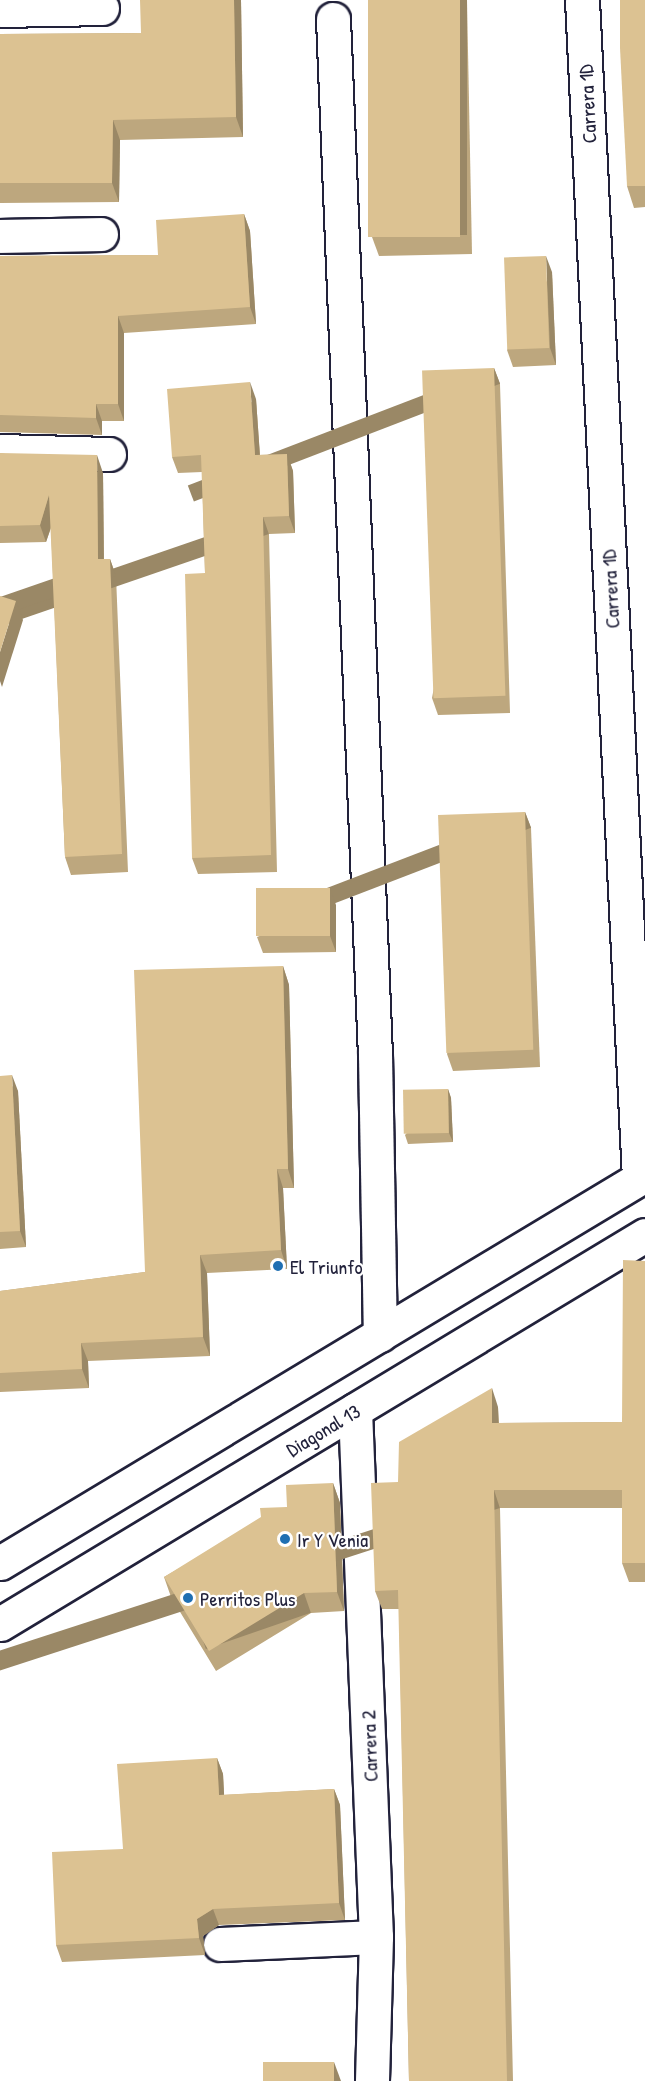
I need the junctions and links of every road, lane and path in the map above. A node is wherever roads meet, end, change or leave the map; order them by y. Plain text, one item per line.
1 (582, 0) edge
2 (102, 8) dead end
3 (0, 10) edge
4 (333, 19) dead end
5 (101, 234) dead end
6 (0, 236) edge
7 (0, 451) edge
8 (108, 454) dead end
9 (642, 1177) edge
10 (645, 1235) edge
11 (380, 1335) junction
12 (355, 1410) junction
13 (0, 1563) edge
14 (0, 1624) edge
15 (376, 1937) junction
16 (220, 1944) dead end
17 (372, 2081) edge

1 - 9 street, Carrera 1D
2 - 3 street
4 - 11 street
5 - 6 street
7 - 8 street
9 - 11 street
10 - 12 street, Diagonal 13
11 - 13 street
12 - 14 street, Diagonal 13
12 - 15 street, Carrera 2
15 - 16 street
15 - 17 street, Carrera 2

